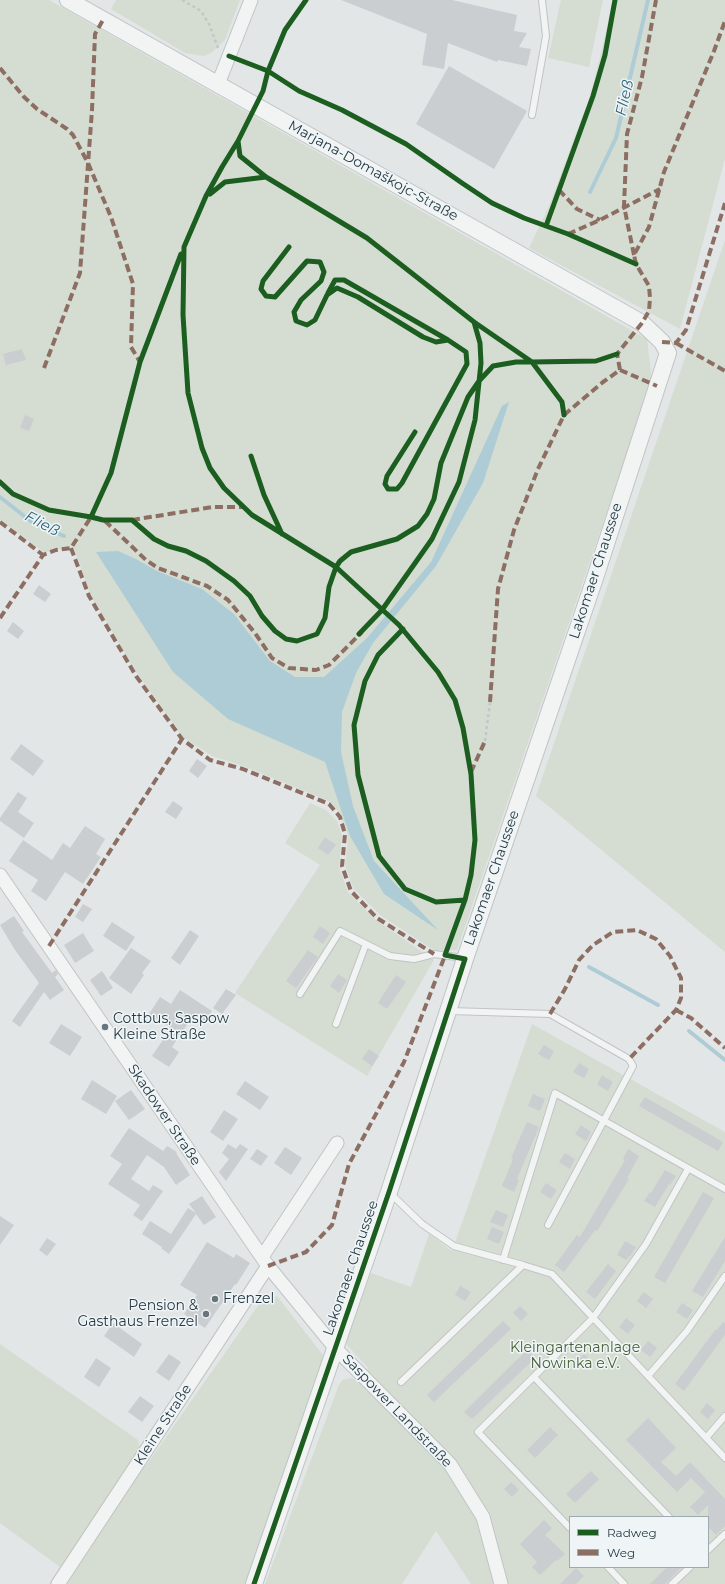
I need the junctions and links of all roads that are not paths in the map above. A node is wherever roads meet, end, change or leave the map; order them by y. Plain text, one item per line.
1 (68, 0) edge
2 (251, 0) edge
3 (542, 0) edge
4 (218, 84) junction
5 (532, 115) dead end
6 (668, 353) joint
7 (0, 875) edge
8 (366, 944) junction
9 (465, 958) junction
10 (300, 994) dead end
11 (448, 1011) junction
12 (336, 1024) dead end
13 (605, 1122) junction
14 (337, 1143) dead end
15 (688, 1169) junction
16 (725, 1189) edge
17 (389, 1192) junction
18 (548, 1225) dead end
19 (503, 1260) junction
20 (265, 1261) junction
21 (523, 1265) junction
22 (725, 1276) edge
23 (593, 1318) junction
24 (336, 1349) junction
25 (648, 1376) junction
26 (534, 1377) junction
27 (401, 1382) dead end
28 (725, 1416) edge
29 (706, 1438) junction
30 (725, 1458) edge
31 (668, 1516) edge
32 (569, 1527) edge
33 (725, 1534) edge
34 (709, 1549) edge
35 (609, 1568) edge
36 (689, 1568) edge
37 (58, 1584) edge
38 (254, 1584) edge
39 (501, 1584) edge
40 (624, 1584) edge
41 (672, 1584) edge

1 - 4 street, Marjana-Domaškojc-Straße
2 - 4 street
3 - 5 lane
4 - 6 street, Marjana-Domaškojc-Straße
6 - 9 street, Lakomaer Chaussee
7 - 20 street, Skadower Straße
8 - 9 lane
8 - 10 lane
8 - 12 lane
9 - 11 street, Lakomaer Chaussee
11 - 13 lane
11 - 17 street, Lakomaer Chaussee
13 - 15 lane
13 - 18 lane
13 - 19 lane
14 - 20 street, Kleine Straße
15 - 16 lane
15 - 23 lane
17 - 19 lane
17 - 24 street, Lakomaer Chaussee
19 - 21 lane
20 - 24 street, Skadower Straße
20 - 37 street, Kleine Straße
21 - 23 lane
21 - 27 lane
22 - 25 lane
23 - 25 lane
23 - 26 lane
24 - 38 street, Lakomaer Chaussee
24 - 39 street, Saspower Landstraße
25 - 29 lane
26 - 31 lane
26 - 32 lane
28 - 29 lane
29 - 30 lane
33 - 34 lane
35 - 40 lane
36 - 41 lane

